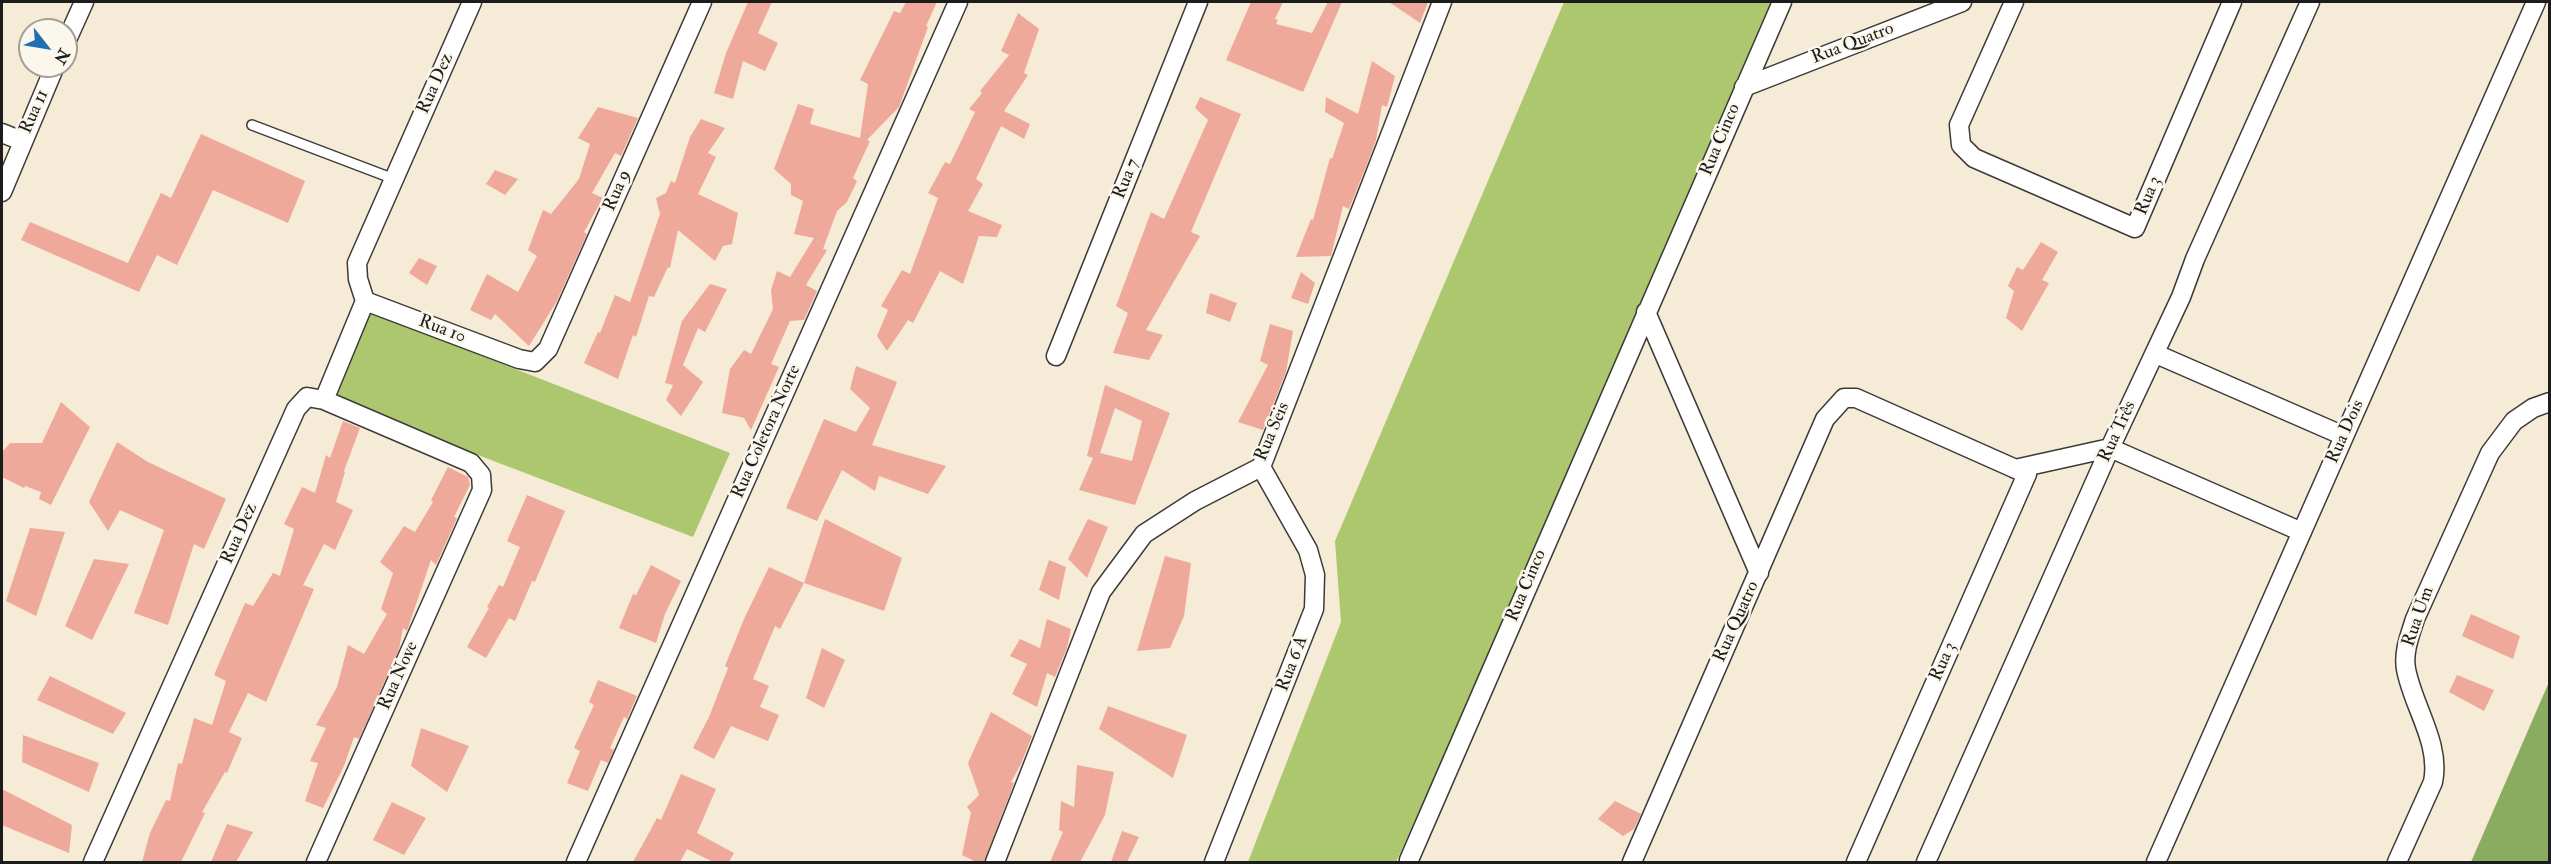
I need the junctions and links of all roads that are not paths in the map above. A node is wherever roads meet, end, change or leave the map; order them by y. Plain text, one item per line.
1 (84, 2) edge
2 (472, 2) edge
3 (702, 2) edge
4 (958, 2) edge
5 (1198, 2) edge
6 (1442, 2) edge
7 (1782, 2) edge
8 (1962, 2) edge
9 (2014, 2) edge
10 (2232, 2) edge
11 (2310, 2) edge
12 (2536, 2) edge
13 (77, 18) edge
14 (50, 78) edge
15 (1744, 87) junction
16 (252, 125) dead end
17 (2, 133) edge
18 (22, 141) junction
19 (394, 179) junction
20 (2, 192) edge
21 (366, 301) junction
22 (1646, 312) junction
23 (2156, 354) junction
24 (1056, 356) dead end
25 (519, 359) joint
26 (324, 400) junction
27 (2550, 402) edge
28 (2344, 436) junction
29 (2110, 448) junction
30 (1261, 467) junction
31 (2014, 469) junction
32 (2302, 532) junction
33 (1759, 573) junction
34 (1409, 860) dead end
35 (93, 862) edge
36 (316, 862) edge
37 (576, 862) edge
38 (995, 862) edge
39 (1214, 862) edge
40 (1632, 862) edge
41 (1856, 862) edge
42 (1926, 862) edge
43 (2156, 862) edge
44 (2397, 862) edge

1 - 13 street
2 - 19 street, Rua Dez
3 - 25 street, Rua 9
4 - 37 street, Rua Coletora Norte
5 - 24 street, Rua 7
6 - 30 street, Rua Seis
7 - 15 street, Rua Cinco
8 - 15 street, Rua Quatro
9 - 10 street, Rua 3
11 - 23 street, Rua Três
12 - 28 street, Rua Dois
14 - 18 street, Rua 11
15 - 22 street, Rua Cinco
16 - 19 lane
17 - 18 street
18 - 20 street, Rua 11
19 - 21 street, Rua Dez
21 - 25 street, Rua 10
21 - 26 street
22 - 33 street
22 - 34 street, Rua Cinco
23 - 28 street
23 - 29 street, Rua Três
26 - 35 street, Rua Dez
26 - 36 street, Rua Nove
27 - 44 street, Rua Um
28 - 32 street, Rua Dois
29 - 31 street
29 - 32 street
29 - 42 street, Rua Três
30 - 38 street, Rua Seis
30 - 39 street, Rua 6 A
31 - 33 street, Rua Quatro
31 - 41 street, Rua 3
32 - 43 street, Rua Dois
33 - 40 street, Rua Quatro

